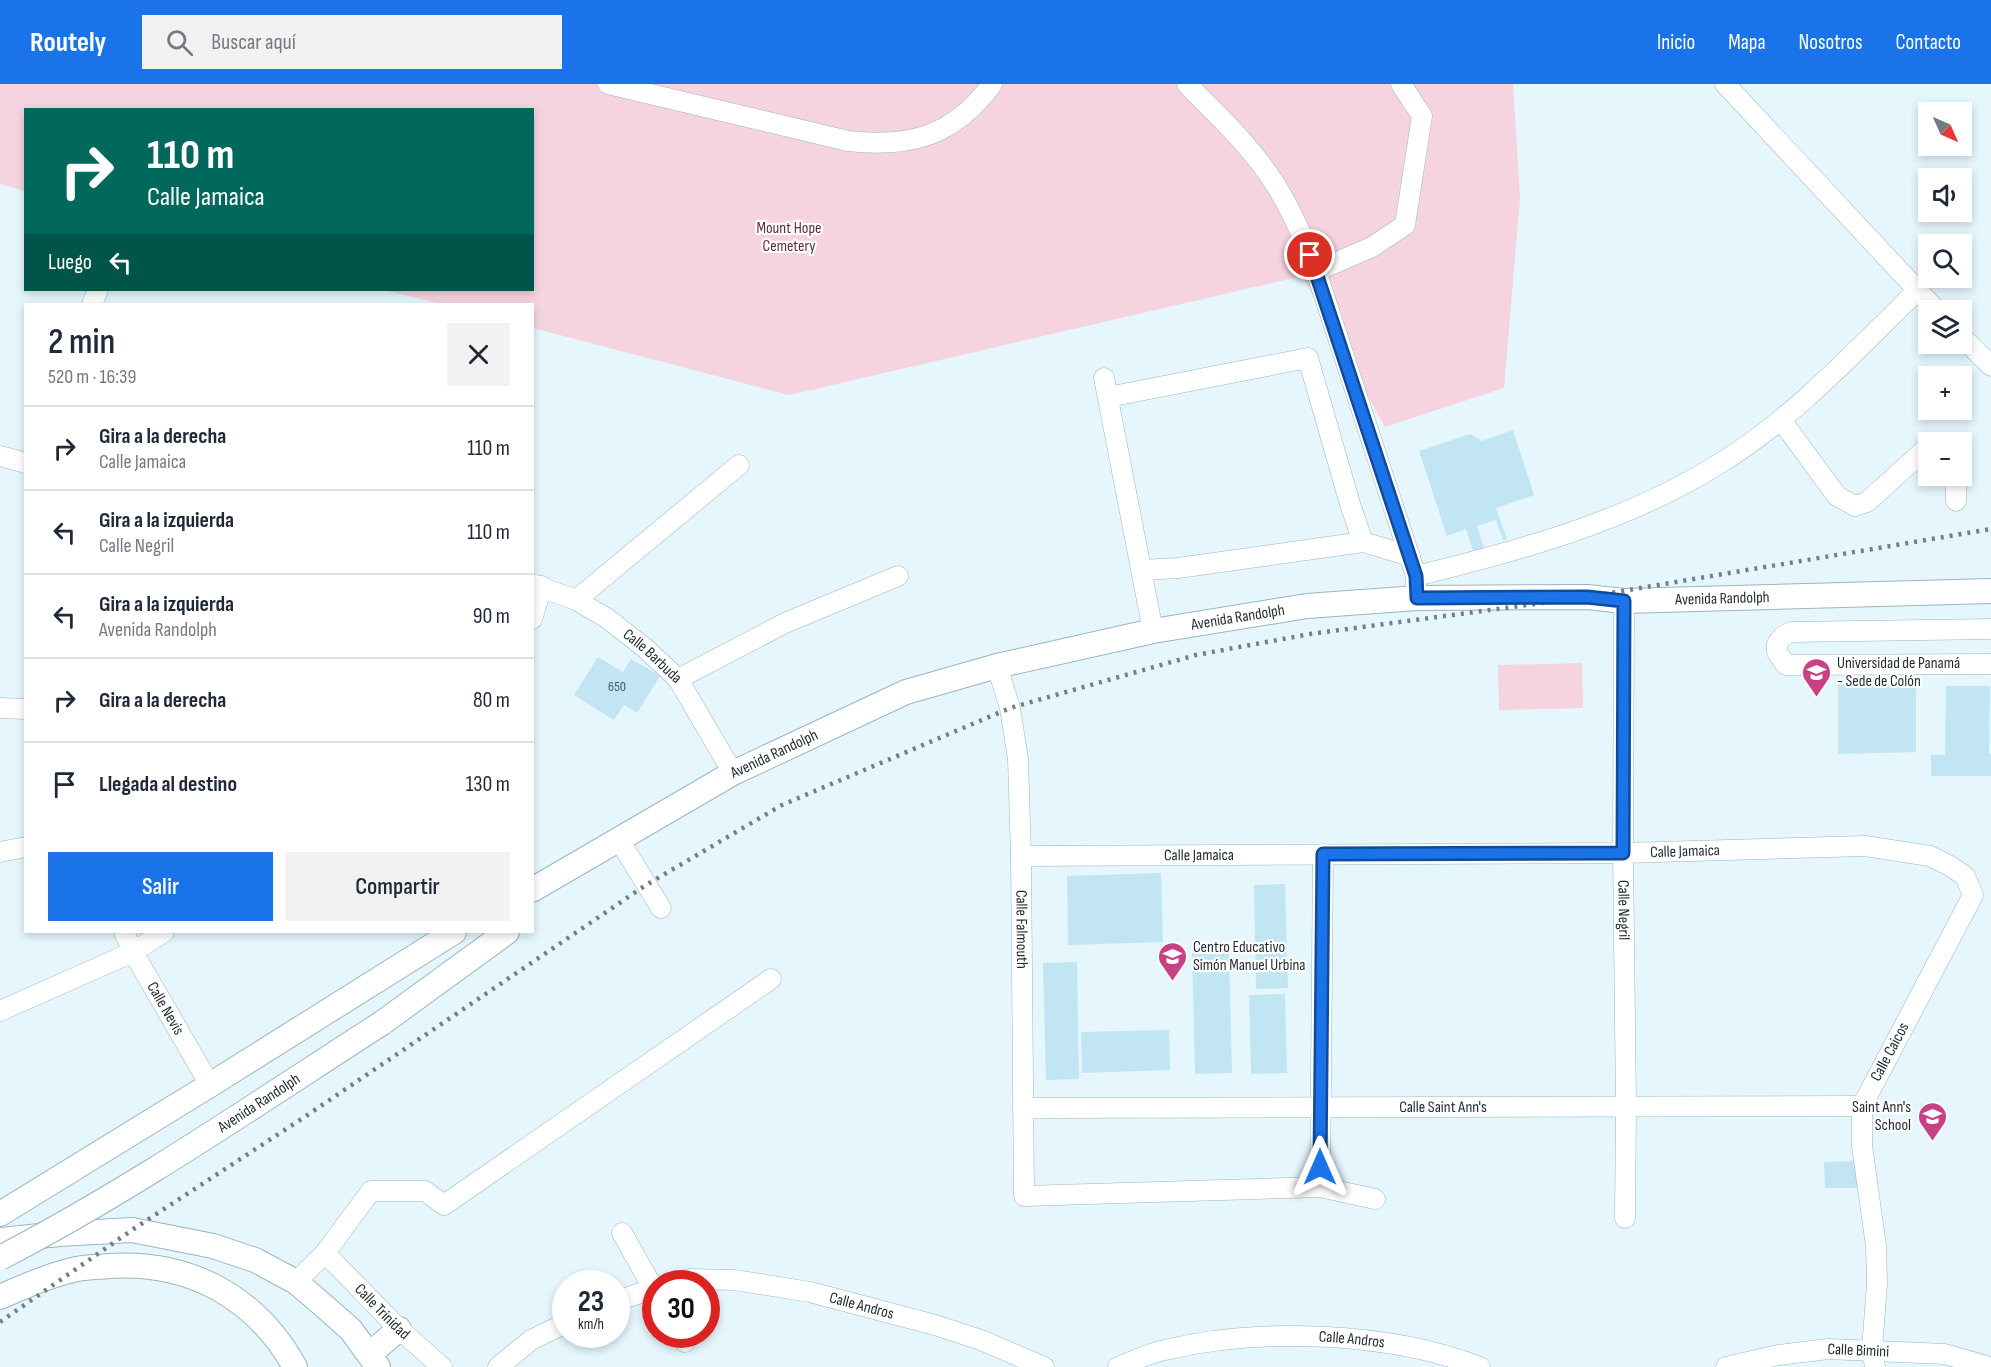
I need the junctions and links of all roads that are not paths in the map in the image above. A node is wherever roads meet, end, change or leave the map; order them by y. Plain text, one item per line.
1 (608, 84) edge
2 (992, 84) edge
3 (1187, 84) edge
4 (1401, 84) edge
5 (1725, 84) edge
6 (1316, 271) junction
7 (1917, 291) junction
8 (1926, 300) edge
9 (1972, 347) edge
10 (1991, 366) edge
11 (1104, 378) dead end
12 (1108, 397) junction
13 (1781, 420) junction
14 (0, 456) edge
15 (1918, 456) edge
16 (24, 462) edge
17 (739, 465) dead end
18 (1956, 486) edge
19 (1956, 501) dead end
20 (1363, 542) junction
21 (1410, 556) junction
22 (1142, 570) junction
23 (898, 576) dead end
24 (537, 585) edge
25 (1416, 587) junction
26 (1991, 591) edge
27 (576, 600) junction
28 (1624, 601) junction
29 (534, 605) edge
30 (1991, 629) edge
31 (1153, 631) junction
32 (1991, 664) edge
33 (997, 666) junction
34 (678, 679) junction
35 (0, 708) edge
36 (24, 709) edge
37 (733, 773) junction
38 (619, 840) junction
39 (24, 847) edge
40 (0, 852) edge
41 (1623, 853) junction
42 (1323, 854) junction
43 (1021, 856) junction
44 (1950, 866) joint
45 (535, 892) edge
46 (662, 908) dead end
47 (124, 933) edge
48 (162, 933) edge
49 (452, 933) edge
50 (506, 933) edge
51 (133, 952) junction
52 (771, 979) dead end
53 (0, 1011) edge
54 (210, 1085) junction
55 (1626, 1105) junction
56 (1862, 1106) junction
57 (1321, 1107) junction
58 (1023, 1108) junction
59 (1320, 1187) junction
60 (1375, 1199) dead end
61 (0, 1214) edge
62 (1625, 1218) dead end
63 (622, 1233) dead end
64 (0, 1240) edge
65 (324, 1253) junction
66 (0, 1258) edge
67 (646, 1270) edge
68 (720, 1280) edge
69 (296, 1282) junction
70 (0, 1297) edge
71 (399, 1329) junction
72 (552, 1330) edge
73 (1873, 1358) edge
74 (374, 1361) edge
75 (295, 1367) edge
76 (442, 1367) edge
77 (498, 1367) edge
78 (1044, 1367) edge
79 (1118, 1367) edge
80 (1480, 1367) edge
81 (1726, 1367) edge
82 (1990, 1367) edge

1 - 2 street
3 - 6 street
4 - 6 street
5 - 7 street
6 - 21 street
7 - 8 street
7 - 13 street
9 - 10 street
11 - 12 street
12 - 20 street
12 - 22 street
13 - 15 street
13 - 25 street
14 - 16 street
17 - 27 street
18 - 19 street
20 - 21 street
20 - 22 street
21 - 25 street
22 - 31 street
23 - 34 street
24 - 27 street, Calle Barbuda
24 - 29 street
25 - 28 main road, Avenida Randolph
25 - 31 main road, Avenida Randolph
26 - 28 main road, Avenida Randolph
27 - 34 street, Calle Barbuda
28 - 41 street, Calle Negril
30 - 32 street
31 - 33 main road, Avenida Randolph
33 - 37 main road, Avenida Randolph
33 - 43 street, Calle Falmouth
34 - 37 street, Calle Barbuda
35 - 36 street
37 - 38 main road, Avenida Randolph
38 - 45 main road, Avenida Randolph
38 - 46 street
39 - 40 street
41 - 42 street, Calle Jamaica
41 - 44 street, Calle Jamaica
41 - 55 street, Calle Negril
42 - 43 street, Calle Jamaica
42 - 57 street
43 - 58 street, Calle Falmouth
44 - 56 street, Calle Caicos
47 - 51 street, Calle Nevis
48 - 51 street
49 - 54 main road
50 - 66 main road, Avenida Randolph, bridge
51 - 53 street
51 - 54 street, Calle Nevis
52 - 65 street
54 - 61 main road
55 - 56 street, Calle Saint Ann's
55 - 57 street, Calle Saint Ann's
55 - 62 street, Calle Negril
56 - 73 street, Calle Caicos
57 - 58 street, Calle Saint Ann's
57 - 59 street
58 - 59 street, Calle Falmouth
59 - 60 street
63 - 67 street
64 - 69 main road
65 - 69 street
65 - 71 street, Calle Trinidad
68 - 78 street, Calle Andros
69 - 74 main road
70 - 75 main road
71 - 74 main road
71 - 76 street, Calle Trinidad
72 - 77 street
73 - 81 street, Calle Bimini
73 - 82 street, Calle Bimini
79 - 80 street, Calle Andros

